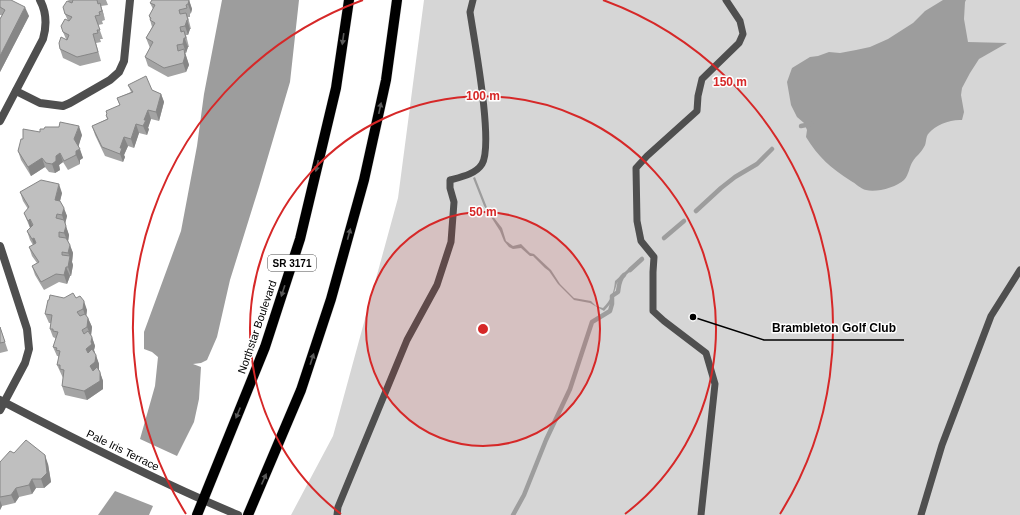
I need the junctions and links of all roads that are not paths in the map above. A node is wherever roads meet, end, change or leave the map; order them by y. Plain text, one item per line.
1 (40, 0) edge
2 (130, 0) edge
3 (349, 0) edge
4 (397, 0) edge
5 (473, 0) edge
6 (726, 0) edge
7 (16, 91) junction
8 (0, 121) edge
9 (0, 246) edge
10 (1020, 270) edge
11 (2, 402) edge
12 (0, 410) edge
13 (203, 500) junction
14 (197, 515) edge
15 (238, 515) edge
16 (248, 515) edge
17 (337, 515) edge
18 (701, 515) edge
19 (921, 515) edge

1 - 7 street
2 - 7 street
3 -> 13 main road, Northstar Boulevard / SR 3171
16 -> 4 main road
5 - 17 lane
6 - 18 lane
7 - 8 street
9 - 11 street
10 - 19 lane
11 - 12 street
11 - 13 street, Pale Iris Terrace
13 - 14 main road, Northstar Boulevard / SR 3171
13 - 15 street, Pale Iris Terrace

